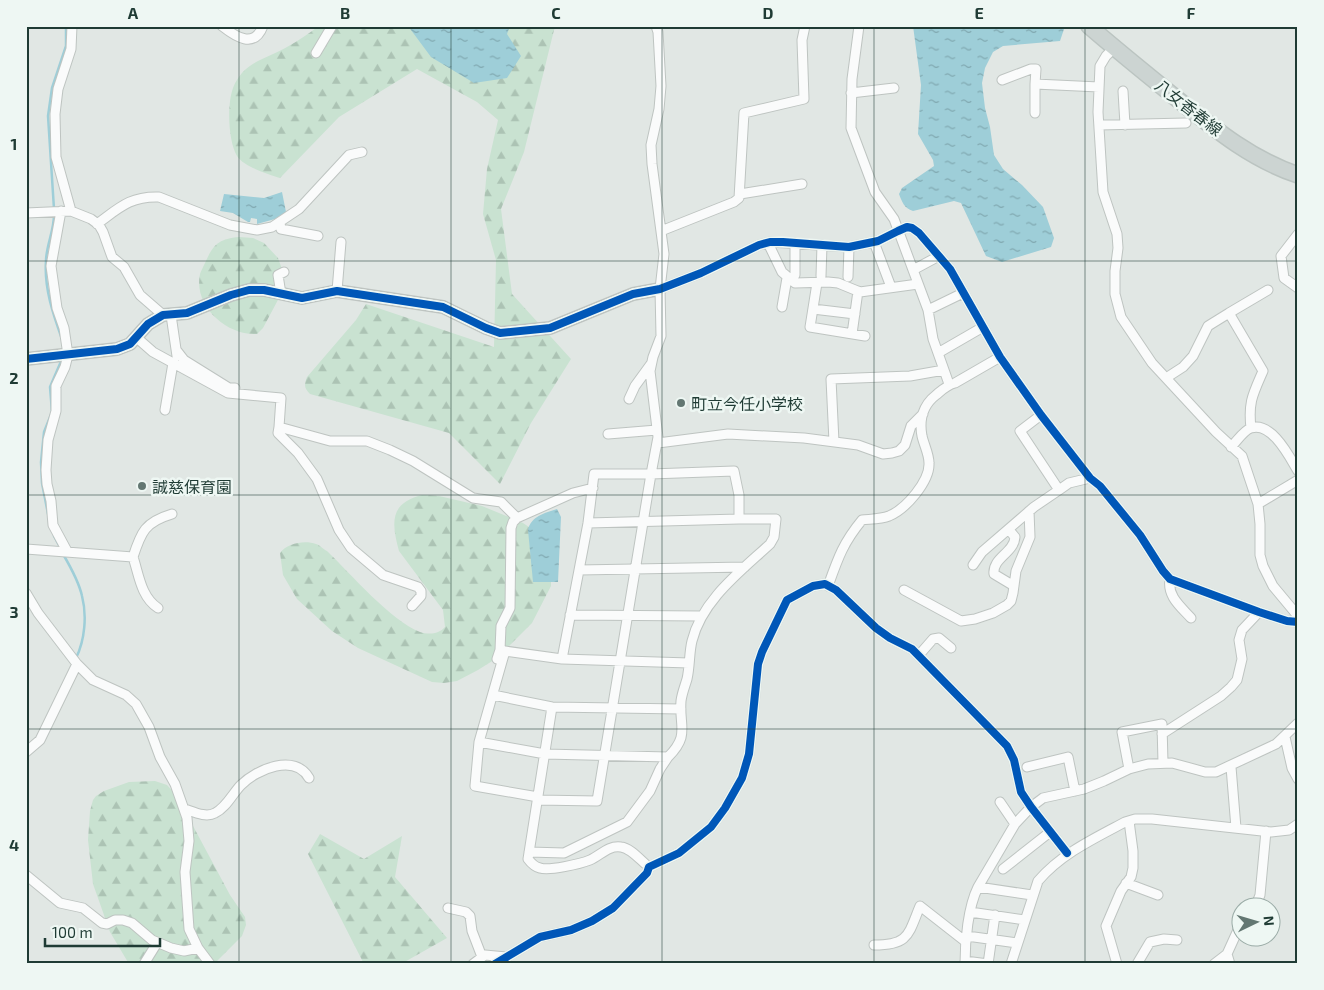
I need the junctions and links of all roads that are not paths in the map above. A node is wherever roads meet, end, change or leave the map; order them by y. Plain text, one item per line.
1 (72, 26) edge
2 (222, 26) edge
3 (263, 26) edge
4 (332, 26) edge
5 (656, 26) edge
6 (805, 26) edge
7 (859, 26) edge
8 (1089, 26) edge
9 (1114, 48) junction
10 (316, 53) dead end
11 (1002, 80) dead end
12 (1035, 84) junction
13 (1099, 86) junction
14 (894, 88) dead end
15 (1123, 91) dead end
16 (851, 93) junction
17 (1035, 112) dead end
18 (1186, 123) dead end
19 (1099, 125) junction
20 (1125, 125) junction
21 (362, 152) dead end
22 (1298, 175) edge
23 (802, 184) dead end
24 (740, 194) junction
25 (66, 211) junction
26 (26, 213) edge
27 (280, 223) junction
28 (97, 224) junction
29 (898, 230) junction
30 (661, 231) junction
31 (1298, 234) edge
32 (318, 236) dead end
33 (341, 242) dead end
34 (874, 242) junction
35 (768, 243) junction
36 (795, 243) junction
37 (822, 245) junction
38 (849, 247) junction
39 (1294, 247) edge
40 (939, 256) junction
41 (913, 270) junction
42 (284, 272) dead end
43 (791, 276) junction
44 (848, 277) dead end
45 (819, 279) junction
46 (918, 284) junction
47 (892, 287) junction
48 (1298, 288) edge
49 (660, 289) junction
50 (1268, 290) dead end
51 (336, 291) junction
52 (858, 291) junction
53 (963, 293) junction
54 (281, 294) junction
55 (782, 307) dead end
56 (813, 309) junction
57 (928, 310) junction
58 (1229, 313) junction
59 (855, 314) junction
60 (167, 315) junction
61 (982, 327) junction
62 (852, 334) junction
63 (865, 336) dead end
64 (137, 338) junction
65 (177, 351) junction
66 (938, 353) junction
67 (68, 354) junction
68 (1000, 356) junction
69 (26, 359) edge
70 (175, 364) junction
71 (651, 364) junction
72 (944, 370) junction
73 (1166, 378) junction
74 (949, 384) junction
75 (236, 388) dead end
76 (629, 399) dead end
77 (165, 410) dead end
78 (923, 414) junction
79 (1040, 415) junction
80 (279, 427) junction
81 (1251, 428) junction
82 (657, 430) junction
83 (608, 434) dead end
84 (923, 438) junction
85 (906, 441) junction
86 (658, 442) junction
87 (834, 442) junction
88 (1231, 447) junction
89 (1298, 472) edge
90 (651, 474) junction
91 (1090, 478) junction
92 (1298, 480) edge
93 (592, 488) junction
94 (1059, 490) junction
95 (1258, 504) junction
96 (1029, 511) junction
97 (172, 514) dead end
98 (517, 518) junction
99 (739, 519) junction
100 (643, 521) junction
101 (588, 523) junction
102 (1009, 530) junction
103 (26, 549) edge
104 (62, 551) junction
105 (133, 557) junction
106 (972, 565) dead end
107 (746, 567) junction
108 (635, 569) junction
109 (579, 570) junction
110 (1170, 579) junction
111 (828, 586) junction
112 (1014, 586) junction
113 (904, 590) dead end
114 (26, 593) edge
115 (412, 606) dead end
116 (158, 608) dead end
117 (1259, 612) junction
118 (570, 615) junction
119 (627, 616) junction
120 (702, 616) junction
121 (1298, 616) edge
122 (1191, 618) dead end
123 (1298, 622) edge
124 (951, 648) dead end
125 (502, 651) junction
126 (919, 655) junction
127 (562, 659) junction
128 (619, 662) junction
129 (689, 663) junction
130 (77, 664) junction
131 (491, 685) dead end
132 (493, 695) junction
133 (552, 707) junction
134 (611, 708) junction
135 (681, 709) junction
136 (1298, 723) edge
137 (1162, 734) junction
138 (1285, 737) junction
139 (479, 742) junction
140 (26, 752) edge
141 (545, 754) junction
142 (604, 756) junction
143 (668, 757) junction
144 (1163, 763) junction
145 (1026, 767) dead end
146 (1230, 767) junction
147 (1129, 768) junction
148 (309, 778) dead end
149 (1298, 779) edge
150 (1075, 791) junction
151 (538, 798) junction
152 (1000, 802) dead end
153 (1031, 808) junction
154 (185, 809) junction
155 (1129, 821) junction
156 (1014, 824) junction
157 (1298, 824) edge
158 (1236, 828) junction
159 (1266, 831) junction
160 (1050, 832) junction
161 (998, 850) junction
162 (529, 852) junction
163 (1067, 853) junction
164 (649, 868) junction
165 (26, 875) edge
166 (1126, 883) junction
167 (978, 887) junction
168 (1032, 894) junction
169 (1158, 895) dead end
170 (1259, 898) edge
171 (448, 908) dead end
172 (970, 912) junction
173 (995, 915) junction
174 (1024, 920) junction
175 (967, 939) junction
176 (991, 940) junction
177 (1177, 940) dead end
178 (157, 943) junction
179 (1017, 943) junction
180 (1232, 943) edge
181 (874, 945) dead end
182 (198, 948) junction
183 (1227, 954) junction
184 (482, 957) junction
185 (506, 957) junction
186 (965, 962) edge
187 (144, 964) edge
188 (210, 964) edge
189 (473, 964) edge
190 (495, 964) edge
191 (988, 964) edge
192 (1011, 964) edge
193 (1117, 964) edge
194 (1138, 964) edge
195 (1214, 964) edge
196 (1230, 964) edge

1 - 25 street
2 - 3 street
4 - 10 street
5 - 30 street
6 - 24 street
7 - 16 street
8 - 9 main road, 八女香春線
9 - 13 street
9 - 22 main road, 八女香春線
11 - 12 street
12 - 13 street
12 - 17 street
13 - 19 street
14 - 16 street
15 - 20 street
16 - 29 street
18 - 20 street
19 - 20 street
19 - 73 street
21 - 27 street
23 - 24 street
24 - 30 street
25 - 26 street
25 - 28 street
25 - 67 street
27 - 28 street
27 - 32 street
28 - 60 street
29 - 34 street
29 - 40 street
29 - 41 street
30 - 49 street
31 - 39 street
33 - 51 street
34 - 38 street
34 - 47 street
35 - 36 street
35 - 43 street
35 - 49 street
36 - 37 street
36 - 43 street
37 - 38 street
37 - 45 street
38 - 44 street
39 - 48 street
40 - 41 street
40 - 53 street
41 - 46 street
42 - 54 street
43 - 45 street
43 - 55 street
45 - 52 street
45 - 56 street
46 - 47 street
46 - 57 street
47 - 52 street
49 - 51 street
49 - 71 street
50 - 58 street
51 - 54 street
52 - 59 street
53 - 57 street
53 - 61 street
54 - 60 street
56 - 59 street
56 - 62 street
57 - 66 street
58 - 73 street
58 - 81 street
59 - 62 street
60 - 64 street
60 - 65 street
61 - 66 street
61 - 68 street
62 - 63 street
64 - 67 street
64 - 70 street
65 - 70 street
65 - 75 street
66 - 72 street
67 - 69 street
67 - 104 street
68 - 74 street
68 - 79 street
70 - 77 street
70 - 80 street
71 - 76 street
71 - 82 street
72 - 74 street
72 - 87 street
73 - 88 street
74 - 78 street
78 - 84 street
78 - 85 street
79 - 91 street
79 - 94 street
80 - 98 street
80 - 115 street
81 - 88 street
81 - 89 street
82 - 83 street
82 - 86 street
84 - 85 street
84 - 111 street
85 - 87 street
86 - 87 street
86 - 90 street
88 - 95 street
90 - 93 street
90 - 99 street
90 - 100 street
91 - 94 street
91 - 110 street
92 - 95 street
93 - 98 street
93 - 101 street
94 - 96 street
95 - 121 street
96 - 102 street
96 - 112 street
97 - 105 street
98 - 125 street
99 - 100 street
99 - 107 street
100 - 101 street
100 - 108 street
101 - 109 street
102 - 106 street
102 - 112 street
103 - 104 street
104 - 105 street
105 - 116 street
107 - 108 street
107 - 120 street
108 - 109 street
108 - 119 street
109 - 118 street
110 - 117 street
110 - 122 street
111 - 126 street
111 - 164 street
112 - 113 street
114 - 130 street
117 - 123 street
117 - 137 street
118 - 119 street
118 - 127 street
119 - 120 street
119 - 128 street
120 - 129 street
124 - 126 street
125 - 127 street
125 - 131 street
125 - 132 street
126 - 153 street
127 - 128 street
128 - 129 street
128 - 134 street
129 - 135 street
130 - 140 street
130 - 154 street
132 - 133 street
132 - 139 street
133 - 134 street
133 - 141 street
134 - 135 street
134 - 142 street
135 - 143 street
136 - 138 street
137 - 144 street
137 - 147 street
138 - 146 street
138 - 149 street
139 - 141 street
139 - 151 street
141 - 142 street
141 - 151 street
142 - 143 street
142 - 151 street
143 - 162 street
144 - 146 street
144 - 147 street
145 - 150 street
146 - 158 street
147 - 150 street
148 - 154 street
150 - 153 street
151 - 162 street
152 - 156 street
153 - 156 street
153 - 160 street
154 - 182 street
155 - 158 street
155 - 163 street
155 - 166 street
156 - 161 street
157 - 159 street
158 - 159 street
159 - 170 street
160 - 161 street
160 - 163 street
161 - 167 street
162 - 164 street
163 - 168 street
164 - 185 street
165 - 178 street
166 - 169 street
166 - 193 street
167 - 168 street
167 - 172 street
168 - 174 street
171 - 184 street
172 - 173 street
172 - 175 street
173 - 174 street
173 - 176 street
174 - 179 street
175 - 176 street
175 - 181 street
175 - 186 street
176 - 179 street
176 - 191 street
177 - 194 street
178 - 182 street
178 - 187 street
179 - 192 street
180 - 183 street
182 - 188 street
183 - 195 street
183 - 196 street
184 - 185 street
184 - 189 street
185 - 190 street
186 - 191 street

